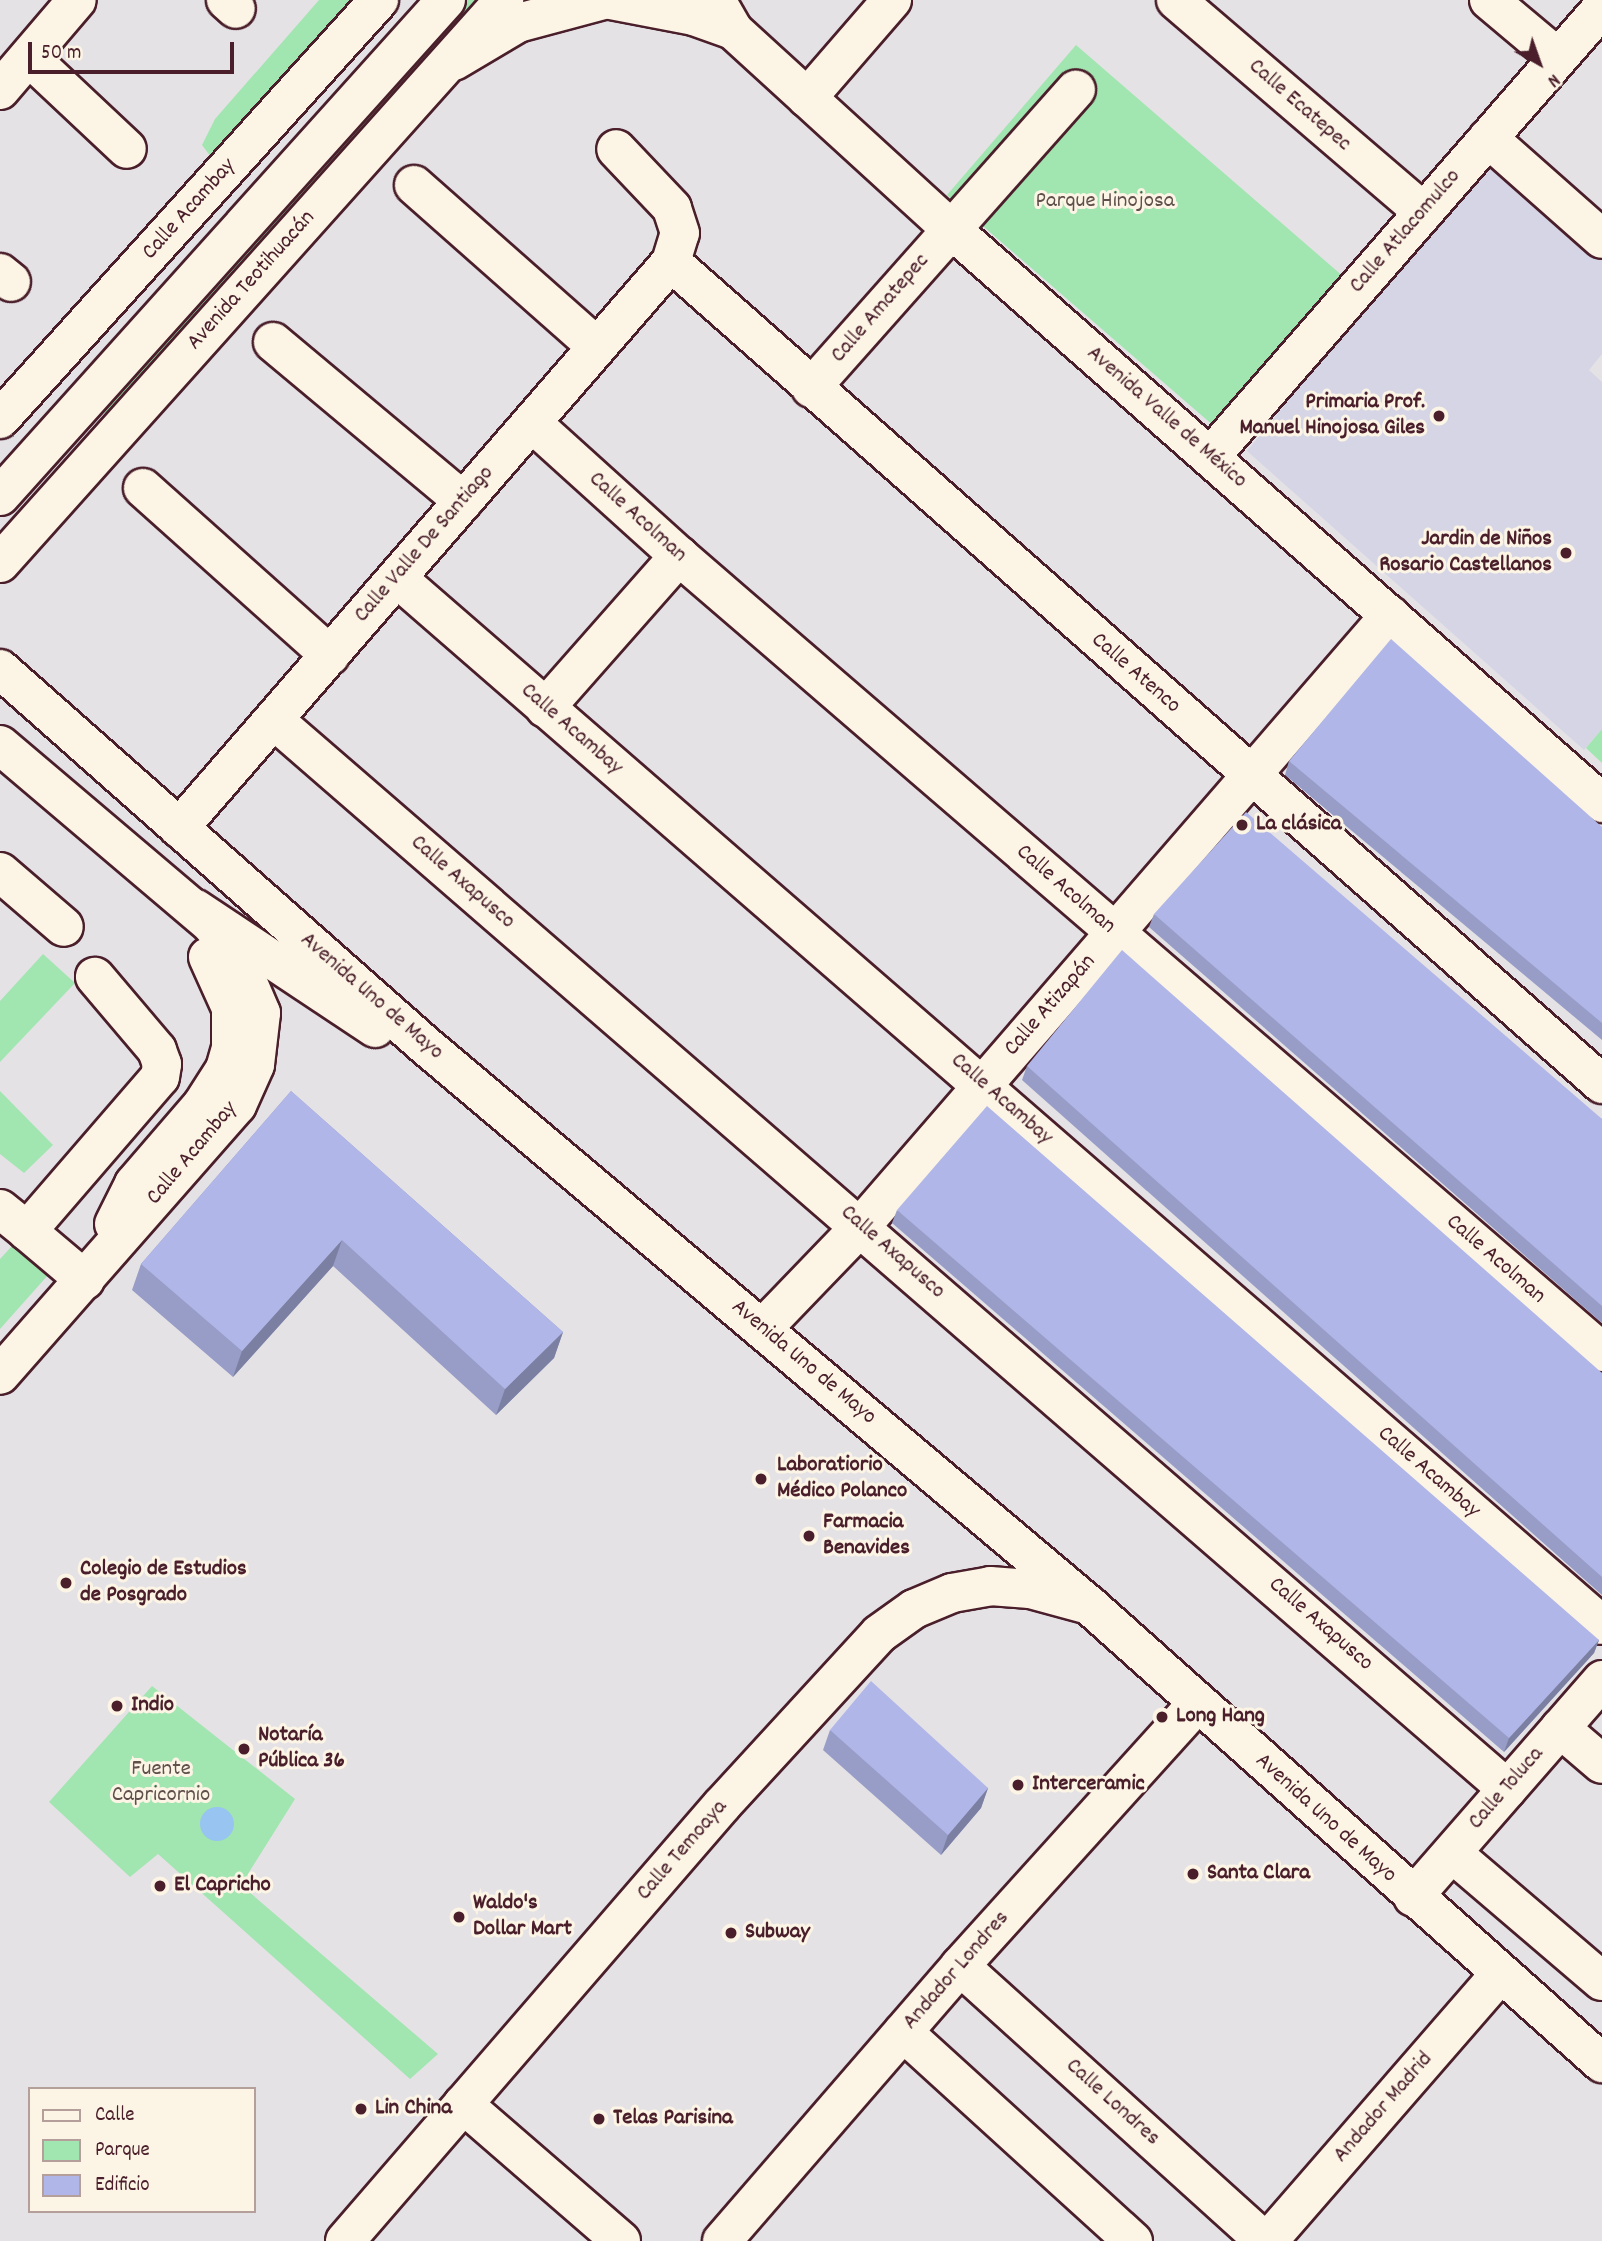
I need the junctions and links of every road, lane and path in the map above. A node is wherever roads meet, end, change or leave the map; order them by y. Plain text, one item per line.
1 (77, 0) edge
2 (379, 0) edge
3 (446, 0) edge
4 (504, 0) edge
5 (603, 0) edge
6 (611, 0) edge
7 (892, 0) edge
8 (1176, 0) edge
9 (1489, 0) edge
10 (1602, 8) edge
11 (724, 15) edge
12 (29, 57) junction
13 (1558, 58) junction
14 (443, 67) junction
15 (0, 90) edge
16 (1076, 90) dead end
17 (807, 98) junction
18 (1488, 138) junction
19 (127, 149) dead end
20 (616, 149) dead end
21 (414, 185) dead end
22 (1423, 212) junction
23 (951, 229) junction
24 (1602, 239) edge
25 (671, 262) junction
26 (273, 342) dead end
27 (597, 347) junction
28 (811, 388) junction
29 (85, 404) junction
30 (0, 419) edge
31 (531, 423) junction
32 (117, 432) junction
33 (1210, 457) junction
34 (144, 488) dead end
35 (0, 496) edge
36 (463, 501) junction
37 (680, 556) junction
38 (0, 563) edge
39 (397, 578) junction
40 (1390, 615) junction
41 (330, 654) junction
42 (5, 678) edge
43 (545, 708) junction
44 (274, 720) junction
45 (0, 745) edge
46 (1251, 776) junction
47 (0, 777) edge
48 (1602, 803) edge
49 (179, 828) junction
50 (0, 872) edge
51 (195, 909) junction
52 (64, 927) dead end
53 (1115, 933) junction
54 (95, 977) dead end
55 (459, 1074) junction
56 (983, 1084) junction
57 (1602, 1084) edge
58 (13, 1220) edge
59 (861, 1226) junction
60 (114, 1247) junction
61 (85, 1280) junction
62 (762, 1329) junction
63 (1602, 1352) edge
64 (0, 1375) edge
65 (1089, 1605) junction
66 (1602, 1625) edge
67 (1602, 1680) edge
68 (1197, 1704) junction
69 (1560, 1728) junction
70 (1602, 1764) edge
71 (1507, 1789) junction
72 (1452, 1853) junction
73 (1413, 1897) junction
74 (960, 1966) junction
75 (1500, 1975) junction
76 (1602, 1981) edge
77 (903, 2032) junction
78 (1602, 2063) edge
79 (463, 2104) junction
80 (345, 2241) edge
81 (621, 2241) edge
82 (722, 2241) edge
83 (1133, 2241) edge
84 (1266, 2241) edge

1 - 12 street
2 - 30 street, Calle Acambay
3 - 29 street, Avenida Teotihuacán
4 - 14 street, Avenida Teotihuacán
5 - 14 street
6 - 11 street, Avenida Valle de México
7 - 17 street
8 - 22 street, Calle Ecatepec
9 - 13 street
10 - 13 street, Calle Atlacomulco
11 - 17 street, Avenida Valle de México
12 - 15 street
12 - 19 street
13 - 18 street, Calle Atlacomulco
14 - 32 street, Avenida Teotihuacán
16 - 23 street, Calle Amatepec
17 - 23 street, Avenida Valle de México
18 - 22 street, Calle Atlacomulco
18 - 24 street
20 - 25 street
21 - 27 street
22 - 33 street, Calle Atlacomulco
23 - 28 street, Calle Amatepec
23 - 33 street, Avenida Valle de México
25 - 27 street, Calle Valle De Santiago
25 - 28 street, Calle Atenco
26 - 36 street
27 - 31 street, Calle Valle De Santiago
28 - 46 street, Calle Atenco
29 - 32 street
29 - 35 street, Avenida Teotihuacán
31 - 36 street, Calle Valle De Santiago
31 - 37 street, Calle Acolman
32 - 38 street, Avenida Teotihuacán
33 - 40 street, Avenida Valle de México
34 - 41 street
36 - 39 street, Calle Valle De Santiago
37 - 43 street
37 - 53 street, Calle Acolman
39 - 41 street, Calle Valle De Santiago
39 - 43 street, Calle Acambay
40 - 46 street, Calle Atizapán
40 - 48 street, Avenida Valle de México
41 - 44 street, Calle Valle De Santiago
42 - 49 street, Avenida Uno de Mayo
43 - 56 street, Calle Acambay
44 - 49 street, Calle Valle De Santiago
44 - 59 street, Calle Axapusco
45 - 51 street, Calle Acambay
46 - 53 street, Calle Atizapán
46 - 57 street, Calle Atenco
47 - 60 street, Calle Acambay
49 - 55 street, Avenida Uno de Mayo
50 - 52 street
51 - 55 street
51 - 60 street, Calle Acambay
53 - 56 street, Calle Atizapán
53 - 63 street, Calle Acolman
54 - 58 street
55 - 62 street, Avenida Uno de Mayo
56 - 59 street, Calle Atizapán
56 - 66 street, Calle Acambay
58 - 61 street
59 - 62 street, Calle Atizapán
59 - 71 street, Calle Axapusco
60 - 61 street, Calle Acambay
61 - 64 street, Calle Acambay
62 - 65 street, Avenida Uno de Mayo
65 - 68 street, Avenida Uno de Mayo
65 - 79 street, Calle Temoaya
67 - 69 street, Calle Toluca
68 - 73 street, Avenida Uno de Mayo
68 - 74 street, Andador Londres
69 - 70 street
69 - 71 street, Calle Toluca
71 - 72 street, Calle Toluca
72 - 73 street, Calle Toluca
72 - 76 street
73 - 75 street, Avenida Uno de Mayo
74 - 77 street, Andador Londres
74 - 84 street, Calle Londres
75 - 78 street, Avenida Uno de Mayo
75 - 84 street, Andador Madrid
77 - 82 street, Andador Londres
77 - 83 street
79 - 80 street, Calle Temoaya
79 - 81 street

